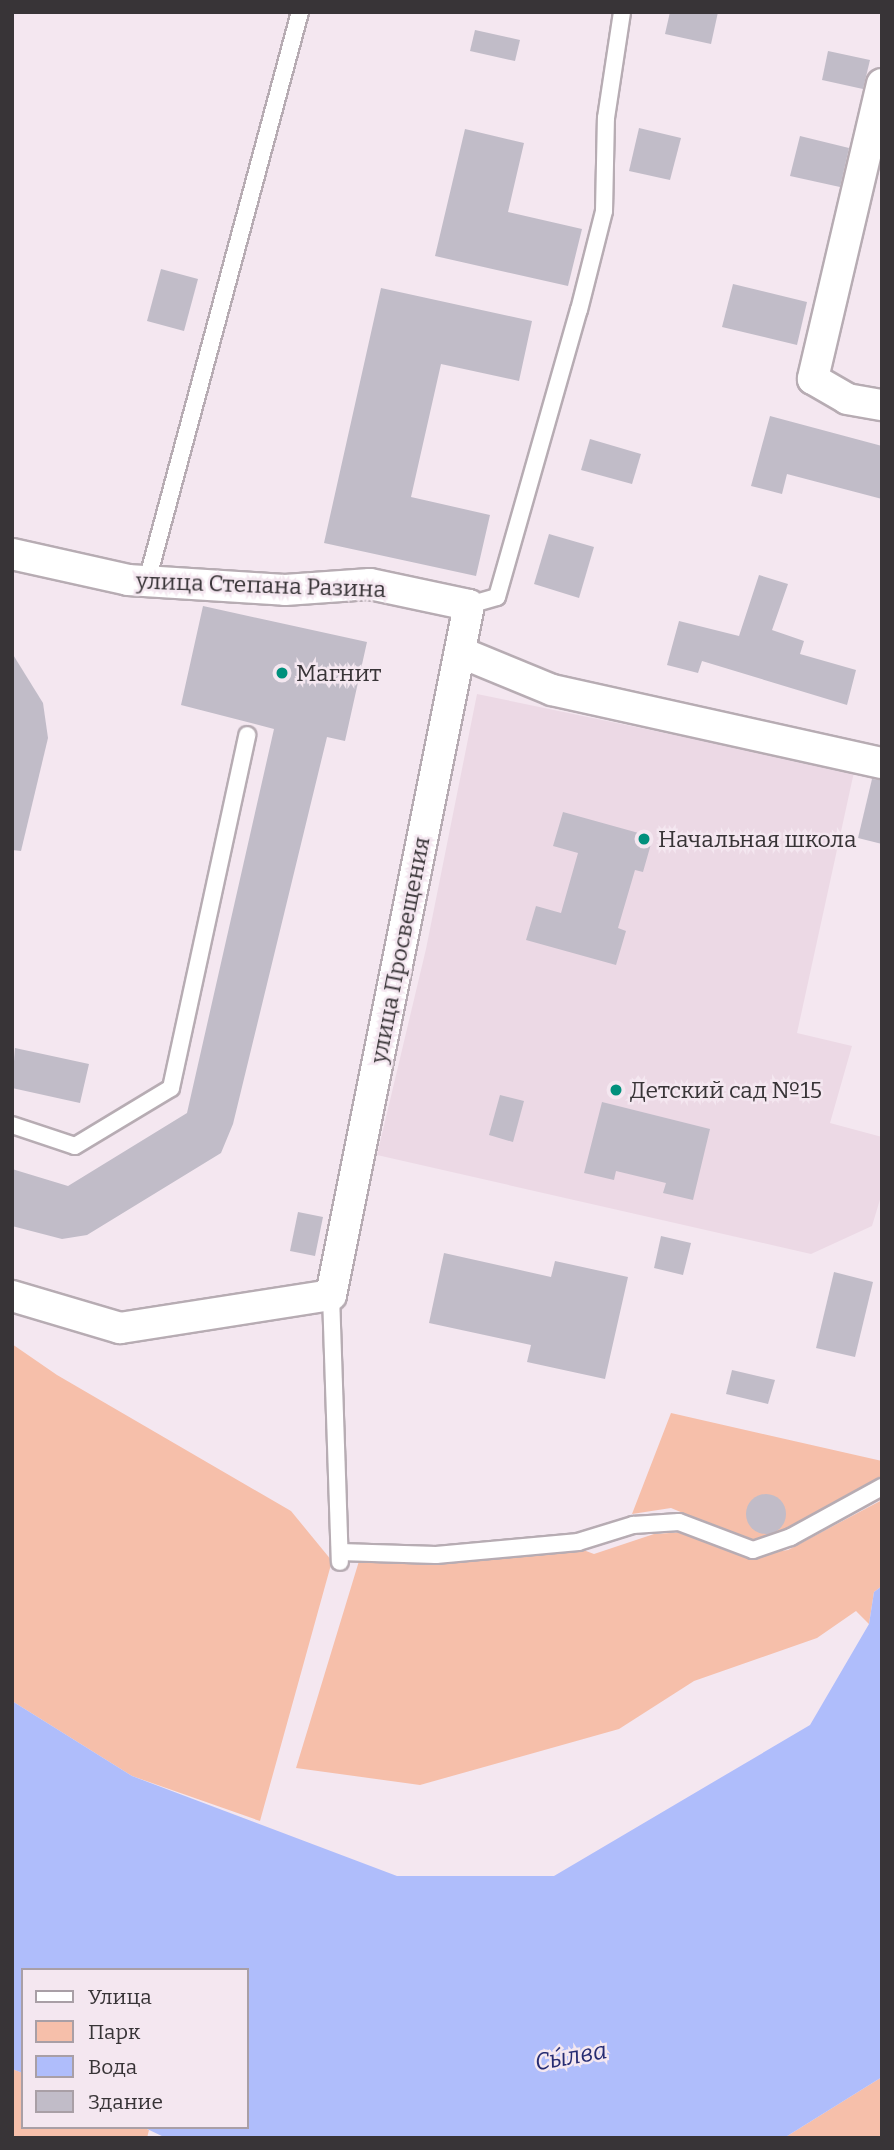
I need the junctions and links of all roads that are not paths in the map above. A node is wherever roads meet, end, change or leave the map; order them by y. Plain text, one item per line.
1 (300, 12) edge
2 (622, 12) edge
3 (882, 84) edge
4 (882, 405) edge
5 (12, 554) edge
6 (147, 581) junction
7 (469, 605) junction
8 (460, 652) junction
9 (247, 736) dead end
10 (882, 763) edge
11 (12, 1125) edge
12 (331, 1295) junction
13 (12, 1296) edge
14 (882, 1487) edge

1 - 6 lane
2 - 7 lane
3 - 4 street
5 - 6 street, улица Степана Разина
6 - 7 street, улица Степана Разина
7 - 8 street, улица Просвещения
8 - 10 street
8 - 12 street, улица Просвещения
9 - 11 lane
12 - 13 street
12 - 14 lane

